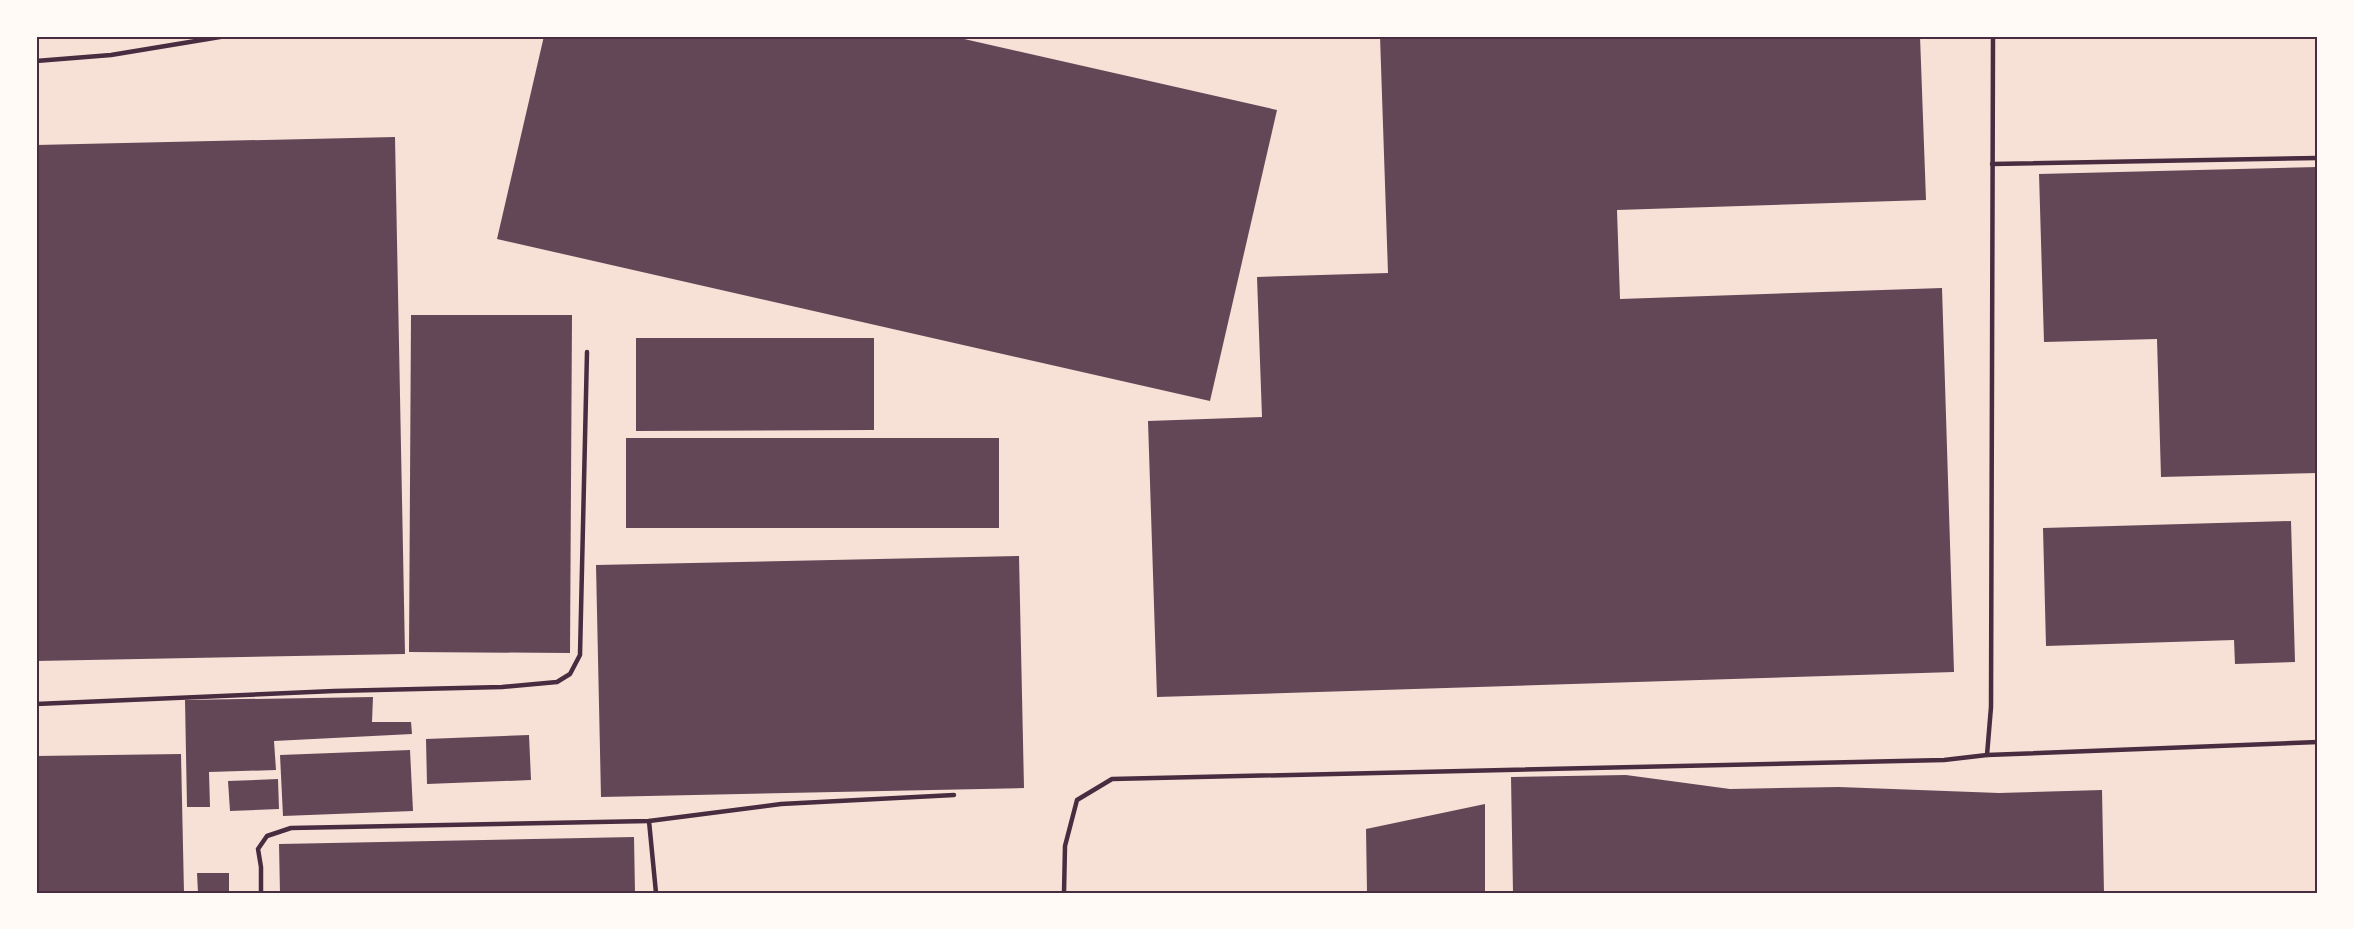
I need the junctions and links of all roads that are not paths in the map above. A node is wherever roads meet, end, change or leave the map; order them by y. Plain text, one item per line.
1 (226, 36) edge
2 (1993, 36) edge
3 (36, 61) edge
4 (2318, 158) edge
5 (1992, 164) junction
6 (587, 352) dead end
7 (36, 704) edge
8 (2318, 742) edge
9 (1987, 754) junction
10 (954, 795) dead end
11 (649, 821) junction
12 (261, 893) edge
13 (656, 893) edge
14 (1064, 893) edge

1 - 3 lane
2 - 5 lane
4 - 5 lane
5 - 9 lane
6 - 7 lane
8 - 9 lane
9 - 14 lane
10 - 11 lane
11 - 12 lane
11 - 13 lane

